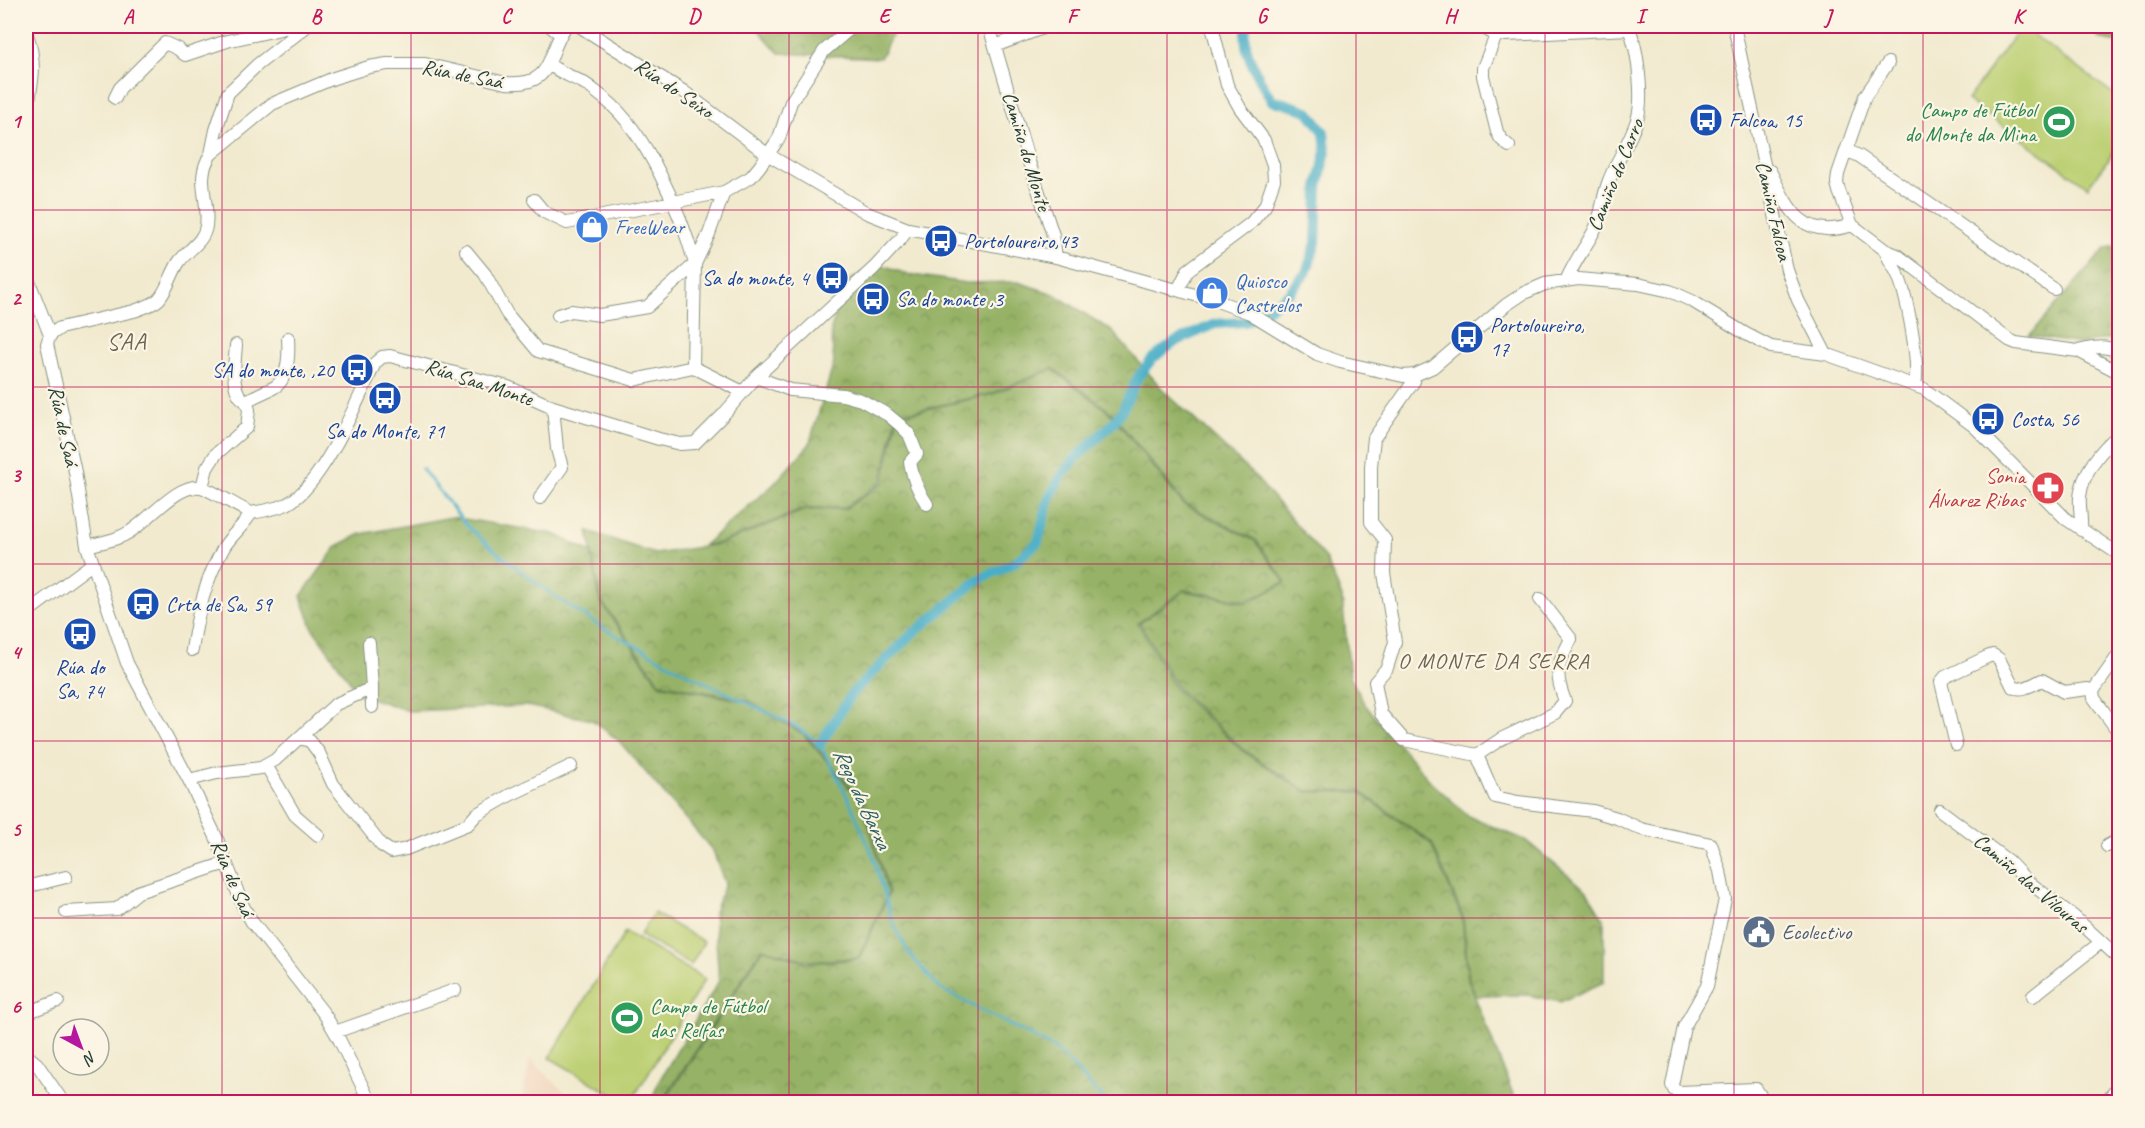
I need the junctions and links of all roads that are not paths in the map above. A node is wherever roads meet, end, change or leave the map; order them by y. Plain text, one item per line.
1 (294, 26) edge
2 (307, 26) edge
3 (579, 26) edge
4 (853, 26) edge
5 (989, 26) edge
6 (1048, 26) edge
7 (1212, 26) edge
8 (1480, 26) edge
9 (1734, 26) edge
10 (559, 28) edge
11 (1631, 28) edge
12 (26, 31) edge
13 (1497, 33) junction
14 (995, 46) junction
15 (1888, 63) dead end
16 (550, 65) junction
17 (115, 98) dead end
18 (26, 116) edge
19 (1509, 146) dead end
20 (1846, 150) junction
21 (1760, 151) junction
22 (211, 154) junction
23 (766, 154) junction
24 (724, 192) junction
25 (534, 200) dead end
26 (674, 202) junction
27 (1852, 225) junction
28 (908, 229) junction
29 (1885, 250) junction
30 (466, 251) dead end
31 (1056, 257) junction
32 (1902, 259) junction
33 (695, 264) junction
34 (26, 274) edge
35 (1902, 275) junction
36 (1924, 275) junction
37 (1567, 279) junction
38 (2054, 289) dead end
39 (1178, 290) junction
40 (558, 315) dead end
41 (50, 335) junction
42 (288, 338) dead end
43 (236, 345) dead end
44 (2078, 351) junction
45 (2120, 352) edge
46 (1827, 354) junction
47 (693, 367) junction
48 (2120, 373) edge
49 (1415, 375) junction
50 (756, 376) junction
51 (1916, 385) junction
52 (743, 392) junction
53 (246, 401) junction
54 (553, 407) junction
55 (2120, 434) edge
56 (202, 487) junction
57 (540, 498) dead end
58 (927, 504) dead end
59 (251, 513) junction
60 (2081, 530) junction
61 (87, 546) junction
62 (2120, 555) edge
63 (92, 564) junction
64 (1540, 599) dead end
65 (26, 613) edge
66 (369, 643) dead end
67 (192, 650) dead end
68 (2120, 653) edge
69 (372, 688) junction
70 (2093, 691) junction
71 (372, 707) dead end
72 (2120, 734) edge
73 (299, 738) junction
74 (1956, 746) dead end
75 (1478, 755) junction
76 (266, 765) junction
77 (571, 766) dead end
78 (189, 780) junction
79 (1940, 810) dead end
80 (318, 835) dead end
81 (2120, 839) edge
82 (2107, 846) dead end
83 (226, 863) junction
84 (66, 877) dead end
85 (26, 887) edge
86 (66, 912) dead end
87 (2100, 943) junction
88 (2120, 959) edge
89 (454, 990) dead end
90 (2033, 996) dead end
91 (58, 1001) dead end
92 (26, 1013) edge
93 (335, 1032) junction
94 (26, 1055) edge
95 (2120, 1085) edge
96 (368, 1100) edge
97 (63, 1102) edge
98 (353, 1102) edge
99 (1764, 1102) edge
100 (2106, 1102) edge

1 - 17 street
2 - 22 street
3 - 23 street, Rúa do Seixo
4 - 23 street
5 - 14 street, Camiño do Monte
6 - 14 street
7 - 39 street
8 - 13 street
9 - 21 street, Camiño Falcoa
10 - 16 street
11 - 13 street
11 - 37 street, Camiño do Carro
12 - 18 street
13 - 19 street
14 - 31 street, Camiño do Monte
15 - 20 street
16 - 22 street, Rúa de Saá
16 - 26 street
20 - 27 street
20 - 38 street
21 - 27 street
21 - 46 street, Camiño Falcoa
22 - 41 street
23 - 24 street
23 - 28 street, Rúa do Seixo
24 - 26 street
24 - 33 street
25 - 26 street
26 - 33 street
27 - 29 street
28 - 31 street, Rúa do Seixo
28 - 50 street, Rúa Saa Monte
29 - 32 street
29 - 35 street
30 - 47 street
31 - 39 street, Rúa do Seixo
32 - 35 street
32 - 36 street
33 - 40 street
33 - 47 street
34 - 41 street, Rúa de Saá
35 - 36 street
35 - 51 street
36 - 44 street
37 - 46 street
37 - 49 street
39 - 49 street, Rúa do Seixo
41 - 61 street, Rúa de Saá
42 - 53 street
43 - 53 street
44 - 45 street
44 - 48 street
46 - 51 street
47 - 52 street
49 - 75 street
50 - 52 street, Rúa Saa Monte
50 - 58 street
51 - 60 street
52 - 54 street, Rúa Saa Monte
53 - 56 street
54 - 57 street
54 - 59 street, Rúa Saa Monte
55 - 60 street
56 - 59 street
56 - 61 street
59 - 67 street
60 - 62 street
61 - 63 street, Rúa de Saá
63 - 65 street
63 - 78 street, Rúa de Saá
64 - 75 street
66 - 69 street
68 - 70 street
69 - 71 street
69 - 73 street
70 - 72 street
70 - 74 street
73 - 76 street
73 - 77 street
75 - 99 street
76 - 78 street
76 - 80 street
78 - 83 street, Rúa de Saá
79 - 87 street, Camiño das Vilouras
81 - 82 street
83 - 86 street
83 - 93 street, Rúa de Saá
84 - 85 street
87 - 88 street, Camiño das Vilouras
87 - 90 street
89 - 93 street
91 - 92 street
93 - 96 street, Rúa de Saá
94 - 97 street
95 - 100 street
96 - 98 street

